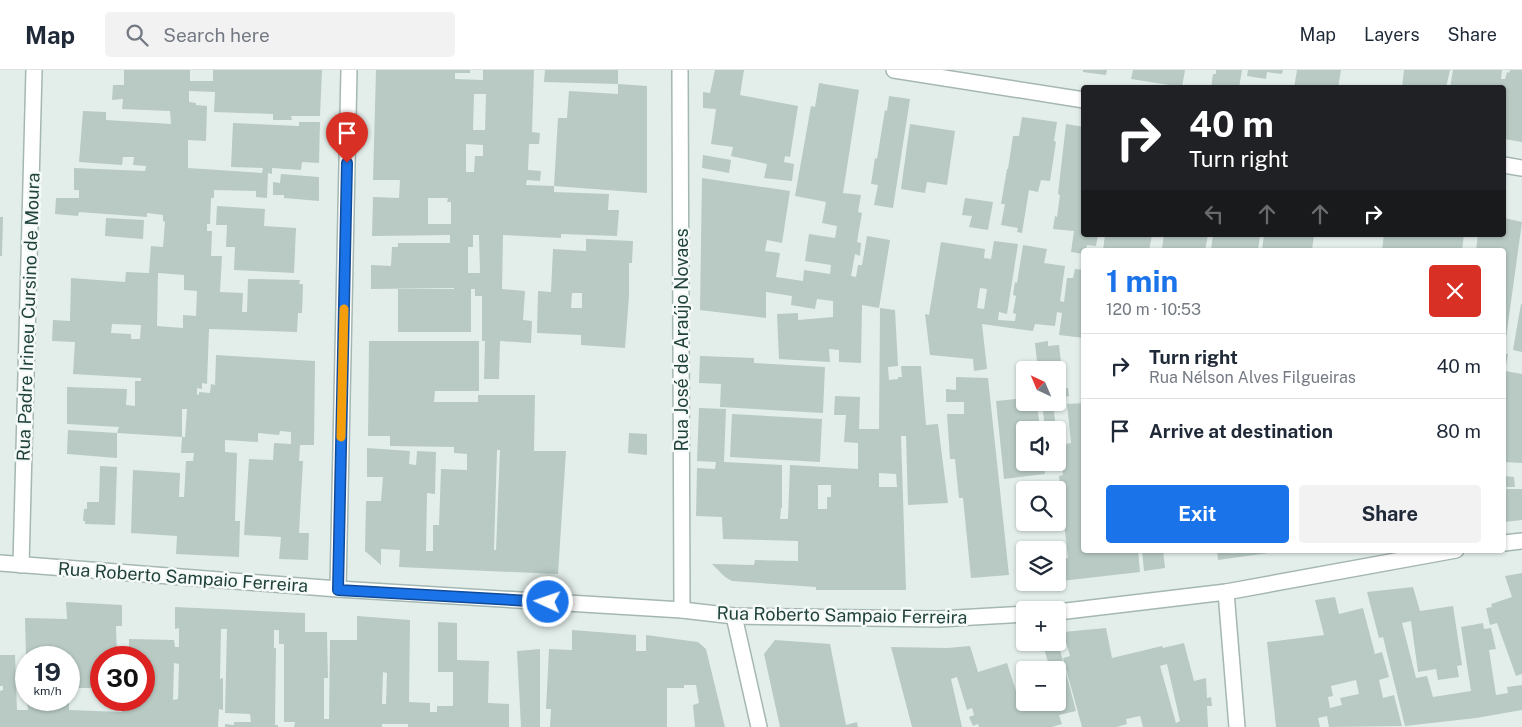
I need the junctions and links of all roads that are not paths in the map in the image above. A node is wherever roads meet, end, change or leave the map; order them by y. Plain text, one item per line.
1 (34, 70) edge
2 (349, 70) edge
3 (680, 70) edge
4 (894, 70) edge
5 (1081, 100) edge
6 (1506, 165) edge
7 (1522, 168) edge
8 (1522, 541) edge
9 (1506, 543) edge
10 (1440, 553) edge
11 (0, 564) edge
12 (22, 565) junction
13 (338, 590) junction
14 (1226, 592) junction
15 (682, 610) junction
16 (1066, 611) edge
17 (1016, 615) edge
18 (734, 616) junction
19 (759, 727) edge
20 (1237, 727) edge

1 - 12 street, Rua Padre Irineu Cursino de Moura
2 - 13 street
3 - 15 street, Rua José de Araújo Novaes
4 - 5 street
6 - 7 street
8 - 9 street
10 - 14 street
11 - 12 street, Rua Roberto Sampaio Ferreira
12 - 13 street, Rua Roberto Sampaio Ferreira
13 - 15 street, Rua Roberto Sampaio Ferreira
14 - 16 street
14 - 20 street
15 - 18 street, Rua Roberto Sampaio Ferreira
17 - 18 street, Rua Roberto Sampaio Ferreira
18 - 19 street

